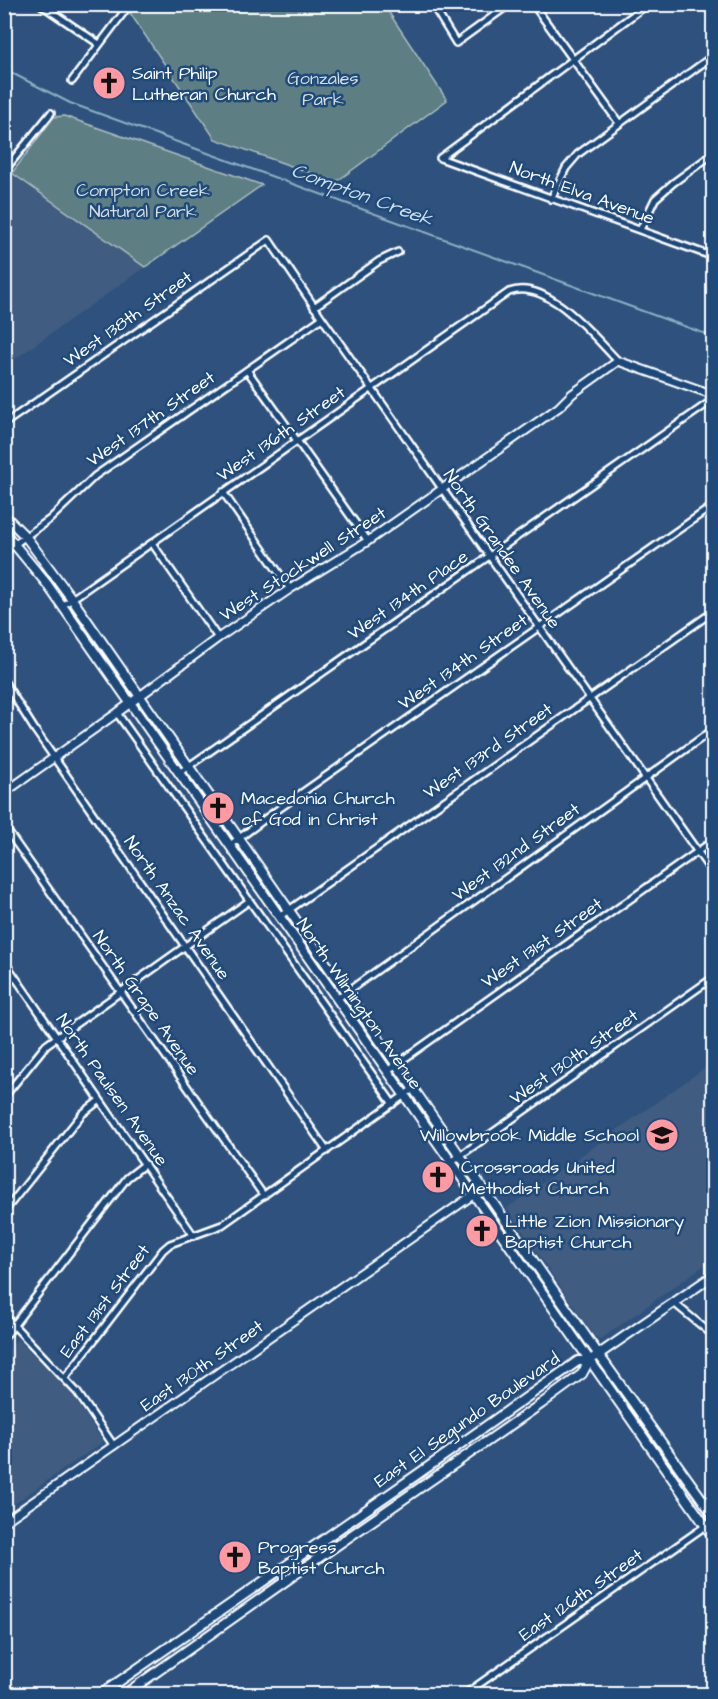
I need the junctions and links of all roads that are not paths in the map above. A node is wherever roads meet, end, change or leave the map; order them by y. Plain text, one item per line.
1 (8, 4) edge
2 (40, 4) edge
3 (129, 4) edge
4 (432, 4) edge
5 (510, 4) edge
6 (533, 4) edge
7 (648, 4) edge
8 (4, 7) edge
9 (99, 44) junction
10 (714, 55) edge
11 (573, 58) junction
12 (72, 81) dead end
13 (51, 113) dead end
14 (619, 123) junction
15 (714, 153) edge
16 (4, 171) edge
17 (551, 199) junction
18 (640, 230) junction
19 (269, 240) joint
20 (398, 252) dead end
21 (714, 257) edge
22 (314, 307) junction
23 (322, 318) junction
24 (618, 361) junction
25 (247, 370) junction
26 (372, 389) junction
27 (714, 397) edge
28 (4, 424) edge
29 (298, 441) junction
30 (442, 489) junction
31 (223, 492) junction
32 (714, 505) edge
33 (4, 515) edge
34 (4, 532) edge
35 (26, 537) junction
36 (368, 541) junction
37 (152, 543) junction
38 (16, 544) junction
39 (4, 552) edge
40 (489, 556) junction
41 (290, 588) junction
42 (72, 599) junction
43 (62, 606) junction
44 (714, 611) edge
45 (539, 628) junction
46 (218, 638) junction
47 (4, 681) edge
48 (139, 696) junction
49 (589, 698) junction
50 (129, 703) junction
51 (117, 713) junction
52 (714, 729) edge
53 (54, 757) junction
54 (188, 767) junction
55 (179, 774) junction
56 (645, 778) junction
57 (4, 793) edge
58 (4, 826) edge
59 (239, 839) junction
60 (714, 840) edge
61 (230, 845) junction
62 (697, 852) junction
63 (714, 875) edge
64 (249, 901) junction
65 (289, 910) junction
66 (279, 917) junction
67 (184, 946) junction
68 (4, 961) edge
69 (12, 973) junction
70 (714, 977) edge
71 (4, 979) edge
72 (120, 992) junction
73 (346, 992) junction
74 (337, 999) junction
75 (57, 1037) junction
76 (396, 1064) junction
77 (387, 1071) junction
78 (413, 1089) junction
79 (404, 1095) junction
80 (4, 1097) edge
81 (99, 1100) junction
82 (393, 1104) junction
83 (327, 1151) junction
84 (460, 1156) junction
85 (451, 1162) junction
86 (145, 1164) junction
87 (483, 1188) junction
88 (473, 1194) junction
89 (264, 1196) junction
90 (4, 1212) edge
91 (194, 1236) junction
92 (714, 1275) edge
93 (674, 1303) junction
94 (4, 1315) edge
95 (14, 1326) junction
96 (714, 1336) edge
97 (4, 1338) edge
98 (598, 1354) junction
99 (590, 1361) junction
100 (65, 1378) junction
101 (114, 1446) junction
102 (714, 1518) edge
103 (4, 1522) edge
104 (705, 1526) junction
105 (714, 1538) edge
106 (101, 1695) edge
107 (125, 1695) edge
108 (465, 1695) edge

1 - 8 main road
2 - 9 street
3 - 9 street
4 - 5 street
6 - 11 street
7 - 11 street
9 - 12 street
10 - 14 street
11 - 14 street
11 - 17 street, North Elva Avenue
13 - 16 street
14 - 17 street
15 - 18 street
17 - 18 street, North Elva Avenue
18 - 21 street, North Elva Avenue
19 - 22 street, North Grandee Avenue
19 - 28 street, West 138th Street
20 - 22 street
22 - 23 street, North Grandee Avenue
23 - 25 street, West 137th Street
23 - 26 street, North Grandee Avenue
24 - 26 street, West 136th Street
24 - 27 street
24 - 30 street, West Stockwell Street
25 - 29 street
25 - 35 street, West 137th Street
26 - 29 street, West 136th Street
26 - 30 street, North Grandee Avenue
27 - 40 street, West 134th Place
29 - 31 street, West 136th Street
29 - 36 street
30 - 36 street, West Stockwell Street
30 - 40 street, North Grandee Avenue
31 - 37 street, West 136th Street
31 - 41 street
32 - 45 street, West 134th Street
33 - 35 main road, North Wilmington Avenue
34 - 38 main road, North Wilmington Avenue
35 - 38 street, West 137th Street
35 - 42 main road, North Wilmington Avenue
36 - 41 street, West Stockwell Street
37 - 42 street, West 136th Street
37 - 46 street
38 - 39 street, West 137th Street
38 - 43 main road, North Wilmington Avenue
40 - 45 street, North Grandee Avenue
40 - 54 street, West 134th Place
41 - 46 street, West Stockwell Street
42 - 43 street, West 136th Street
42 - 48 main road, North Wilmington Avenue
43 - 50 main road, North Wilmington Avenue
44 - 49 street, West 133rd Street
45 - 49 street, North Grandee Avenue
45 - 59 street, West 134th Street
46 - 48 street, West Stockwell Street
47 - 53 street, North Anzac Avenue
48 - 50 street, West Stockwell Street
48 - 54 main road, North Wilmington Avenue
49 - 56 street, North Grandee Avenue
49 - 65 street, West 133rd Street
50 - 51 street, West Stockwell Street
50 - 55 main road, North Wilmington Avenue
51 - 53 street, West Stockwell Street
51 - 64 street
52 - 56 street, West 132nd Street
53 - 57 street, West Stockwell Street
53 - 67 street, North Anzac Avenue
54 - 55 street, West 134th Place
54 - 59 main road, North Wilmington Avenue
55 - 61 main road, North Wilmington Avenue
56 - 62 street, North Grandee Avenue
56 - 73 street, West 132nd Street
58 - 72 street, North Grape Avenue
59 - 61 street, West 134th Street
59 - 65 main road, North Wilmington Avenue
60 - 62 street, West 131st Street
61 - 66 main road, North Wilmington Avenue
62 - 63 street, North Grandee Avenue
62 - 76 street, West 131st Street
64 - 67 street
64 - 82 street
65 - 66 street, West 133rd Street
65 - 73 main road, North Wilmington Avenue
66 - 74 main road, North Wilmington Avenue
67 - 72 street
67 - 83 street, North Anzac Avenue
68 - 69 street, North Paulsen Avenue
69 - 71 street
69 - 75 street, North Paulsen Avenue
70 - 84 street, West 130th Street
72 - 75 street
72 - 89 street, North Grape Avenue
73 - 74 street, West 132nd Street
73 - 76 main road, North Wilmington Avenue
74 - 77 main road, North Wilmington Avenue
75 - 80 street
75 - 81 street, North Paulsen Avenue
76 - 77 street, West 131st Street
76 - 78 main road, North Wilmington Avenue
77 - 79 main road, North Wilmington Avenue
78 - 79 street
78 - 84 main road, North Wilmington Avenue
79 - 82 street
79 - 85 main road, North Wilmington Avenue
81 - 86 street, North Paulsen Avenue
81 - 90 street
82 - 83 street
83 - 89 street
84 - 85 street, West 130th Street
84 - 87 main road, North Wilmington Avenue
85 - 88 main road, North Wilmington Avenue
86 - 91 street, North Paulsen Avenue
86 - 95 street
87 - 88 street
87 - 98 main road, North Wilmington Avenue
88 - 99 main road, North Wilmington Avenue
88 - 101 street, East 130th Street
89 - 91 street
91 - 100 street, East 131st Street
92 - 93 main road
93 - 96 street
93 - 98 main road
94 - 95 street
95 - 97 street
95 - 100 street
98 - 99 main road
98 - 102 main road, North Wilmington Avenue
99 - 104 main road, North Wilmington Avenue
99 - 106 main road, East El Segundo Boulevard
99 - 107 main road, East El Segundo Boulevard
100 - 101 street
101 - 103 street, East 130th Street
102 - 104 street, East 126th Street
104 - 105 main road, North Wilmington Avenue
104 - 108 street, East 126th Street

